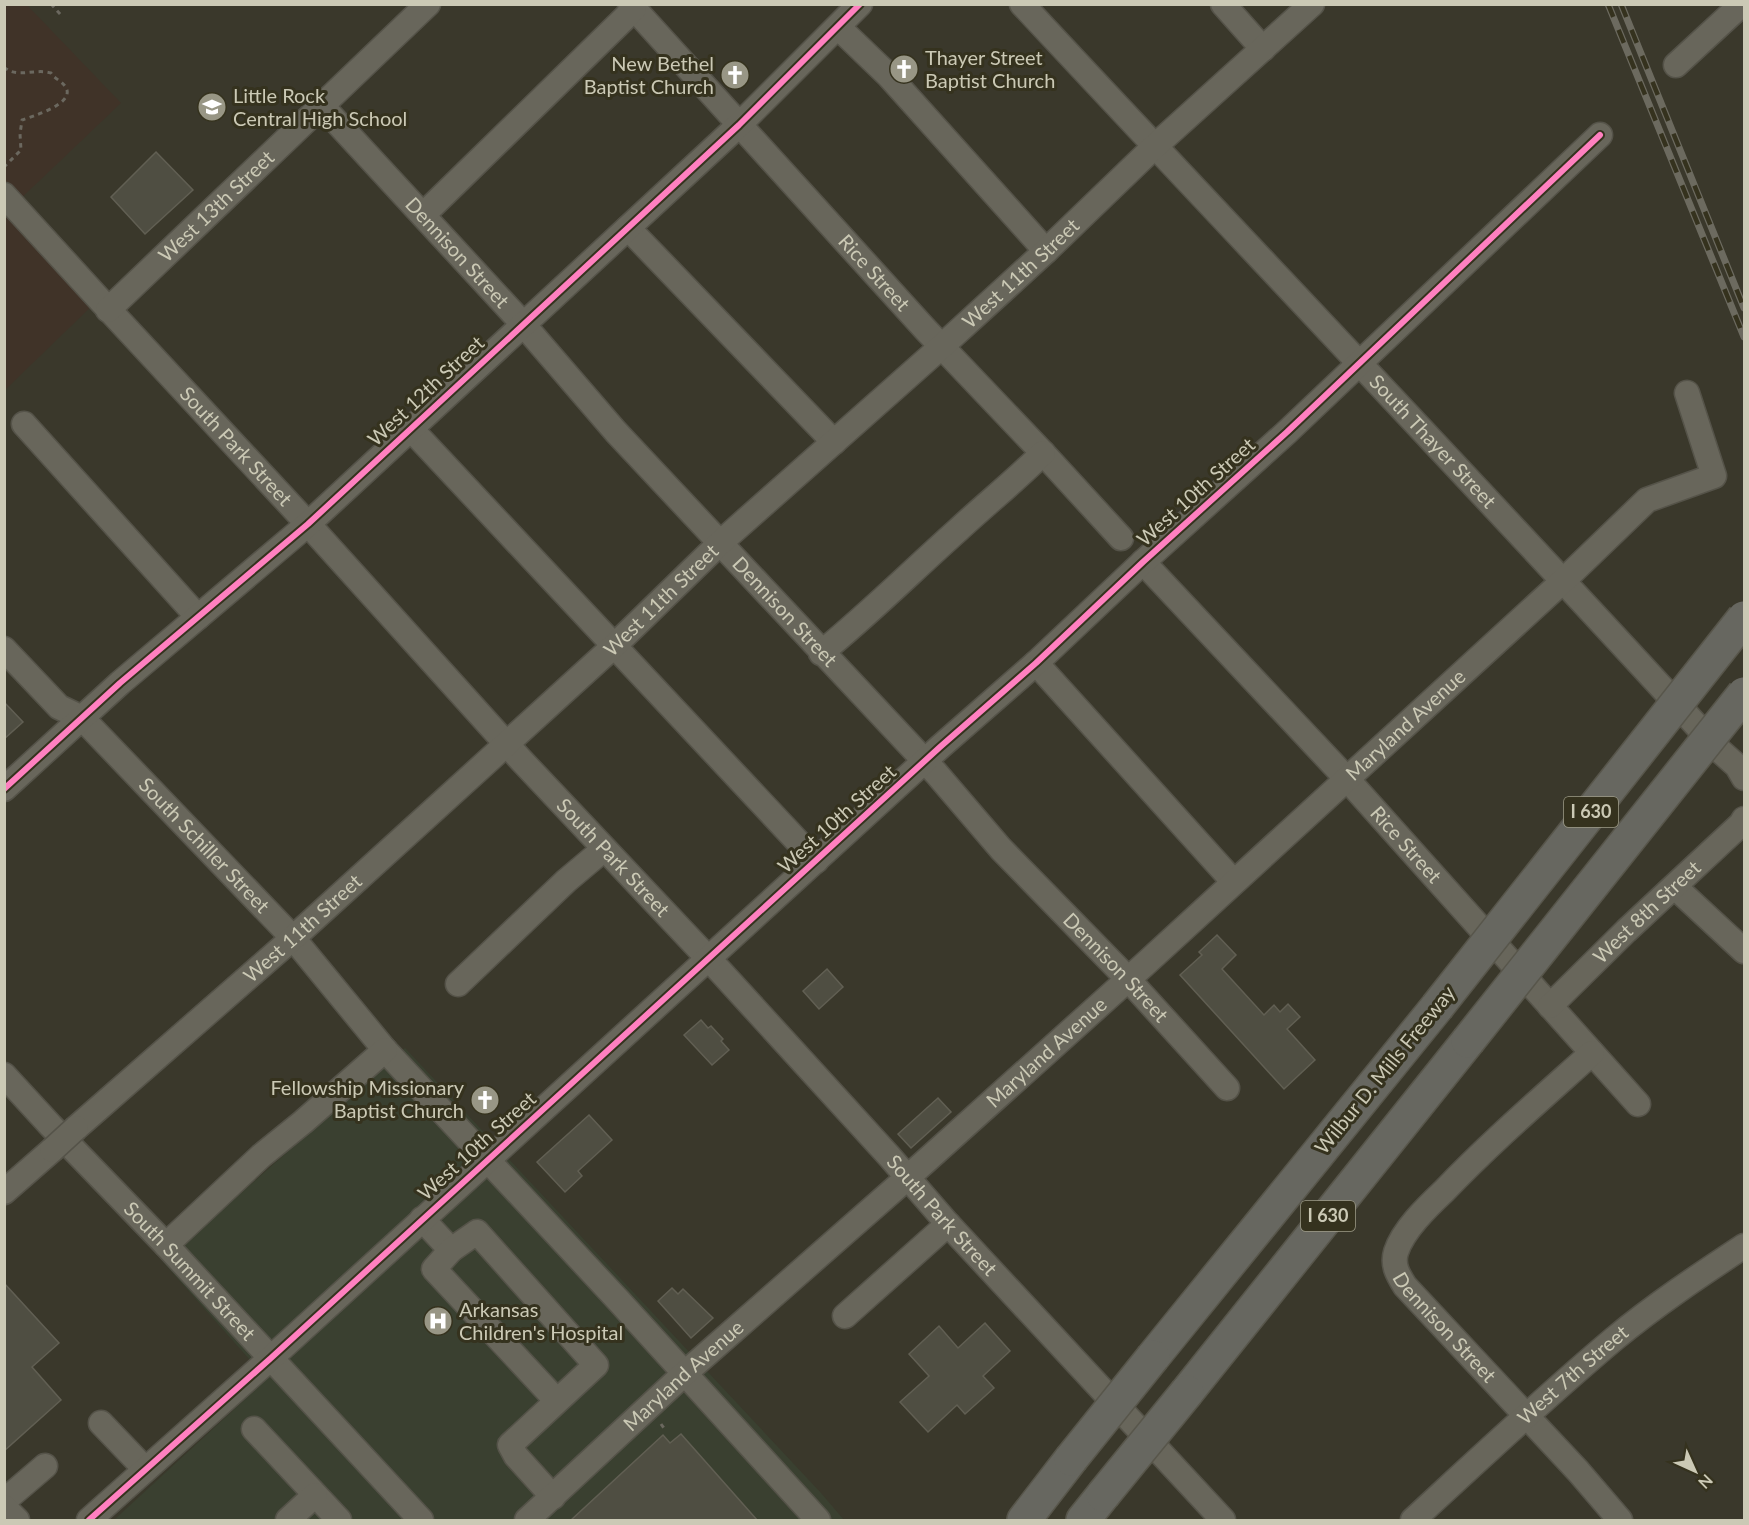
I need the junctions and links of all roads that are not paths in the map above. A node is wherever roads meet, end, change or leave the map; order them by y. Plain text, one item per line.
1 (428, 4) edge
2 (860, 4) edge
3 (1022, 4) edge
4 (1223, 4) edge
5 (1312, 4) edge
6 (632, 7) edge
7 (1741, 10) edge
8 (838, 27) junction
9 (1263, 49) junction
10 (1676, 65) dead end
11 (321, 105) junction
12 (739, 125) junction
13 (1600, 135) dead end
14 (1154, 147) junction
15 (4, 195) edge
16 (423, 216) junction
17 (628, 228) junction
18 (1046, 251) junction
19 (108, 310) junction
20 (523, 324) junction
21 (941, 347) junction
22 (1358, 363) junction
23 (1687, 393) dead end
24 (24, 424) dead end
25 (410, 428) junction
26 (834, 442) junction
27 (1043, 453) junction
28 (308, 524) junction
29 (1121, 538) dead end
30 (720, 543) junction
31 (1143, 562) junction
32 (1564, 580) junction
33 (198, 617) junction
34 (1744, 618) edge
35 (614, 646) junction
36 (4, 649) edge
37 (821, 653) junction
38 (1036, 663) junction
39 (1744, 694) edge
40 (82, 718) junction
41 (507, 744) junction
42 (924, 761) junction
43 (1744, 778) edge
44 (1347, 779) junction
45 (4, 789) edge
46 (1744, 819) edge
47 (604, 849) junction
48 (816, 861) junction
49 (1233, 881) junction
50 (1675, 887) junction
51 (292, 938) junction
52 (1744, 951) edge
53 (707, 959) junction
54 (1127, 978) junction
55 (458, 984) dead end
56 (1550, 1005) junction
57 (385, 1050) junction
58 (1592, 1053) junction
59 (4, 1075) edge
60 (1227, 1088) dead end
61 (1638, 1104) dead end
62 (487, 1160) junction
63 (907, 1178) junction
64 (4, 1192) edge
65 (422, 1219) junction
66 (948, 1224) junction
67 (166, 1245) junction
68 (1744, 1246) edge
69 (451, 1250) junction
70 (845, 1316) dead end
71 (271, 1358) junction
72 (684, 1374) junction
73 (556, 1401) junction
74 (1526, 1417) junction
75 (101, 1423) dead end
76 (254, 1429) dead end
77 (45, 1466) dead end
78 (145, 1469) junction
79 (315, 1495) junction
80 (553, 1497) junction
81 (4, 1501) edge
82 (4, 1507) edge
83 (17, 1521) edge
84 (89, 1521) edge
85 (288, 1521) edge
86 (339, 1521) edge
87 (421, 1521) edge
88 (527, 1521) edge
89 (818, 1521) edge
90 (1024, 1521) edge
91 (1083, 1521) edge
92 (1222, 1521) edge
93 (1413, 1521) edge
94 (1620, 1521) edge

1 - 11 street, West 13th Street
2 - 8 street, West 12th Street
3 - 14 street, South Thayer Street
4 - 9 street
5 - 9 street, West 11th Street
6 - 12 street, Rice Street
6 - 16 street
7 - 10 street
8 - 12 street, West 12th Street
8 - 18 street
9 - 14 street, West 11th Street
11 - 16 street, Dennison Street
11 - 19 street, West 13th Street
12 - 17 street, West 12th Street
12 - 21 street, Rice Street
13 - 22 street, West 10th Street
14 - 18 street, West 11th Street
14 - 22 street, South Thayer Street
15 - 19 street, South Park Street
16 - 20 street, Dennison Street
17 - 20 street, West 12th Street
17 - 26 street
18 - 21 street, West 11th Street
19 - 28 street, South Park Street
20 - 25 street, West 12th Street
20 - 30 street, Dennison Street
21 - 26 street, West 11th Street
21 - 27 street, Rice Street
22 - 31 street, West 10th Street
22 - 32 street, South Thayer Street
23 - 32 street, Maryland Avenue
24 - 33 street
25 - 28 street, West 12th Street
25 - 35 street
26 - 30 street, West 11th Street
27 - 29 street, Rice Street
27 - 37 street
28 - 33 street, West 12th Street
28 - 41 street, South Park Street
30 - 35 street, West 11th Street
30 - 37 street, Dennison Street
31 - 38 street, West 10th Street
31 - 44 street, Rice Street
32 - 43 street, South Thayer Street
32 - 44 street, Maryland Avenue
33 - 40 street, West 12th Street
34 - 90 highway, Wilbur D. Mills Freeway / I 630, bridge
35 - 41 street, West 11th Street
35 - 48 street
36 - 40 street, South Schiller Street
37 - 42 street, Dennison Street
38 - 42 street, West 10th Street
38 - 49 street
39 - 91 highway, I 630, bridge
40 - 45 street, West 12th Street
40 - 51 street, South Schiller Street
41 - 47 street, South Park Street
41 - 51 street, West 11th Street
42 - 48 street, West 10th Street
42 - 54 street, Dennison Street
44 - 49 street, Maryland Avenue
44 - 56 street, Rice Street
46 - 50 street, West 8th Street
47 - 53 street, South Park Street
47 - 55 street
48 - 53 street, West 10th Street
49 - 54 street, Maryland Avenue
50 - 52 street
50 - 56 street, West 8th Street
51 - 57 street, South Schiller Street
51 - 64 street, West 11th Street, bridge
53 - 62 street, West 10th Street
53 - 63 street, South Park Street
54 - 60 street, Dennison Street
54 - 63 street, Maryland Avenue
56 - 58 street, Rice Street
57 - 62 street, South Schiller Street
57 - 67 street
58 - 61 street, Rice Street
58 - 74 street, Dennison Street
59 - 67 street, South Summit Street
62 - 65 street, West 10th Street
62 - 72 street, South Schiller Street
63 - 66 street, South Park Street
63 - 72 street, Maryland Avenue
65 - 69 street
65 - 71 street, West 10th Street
66 - 70 street
66 - 92 street, South Park Street
67 - 71 street, South Summit Street
68 - 74 street, West 7th Street
69 - 73 street
69 - 73 street
71 - 78 street, West 10th Street
71 - 87 street, South Summit Street
72 - 80 street, Maryland Avenue
72 - 89 street, South Schiller Street
73 - 80 street
74 - 93 street, West 7th Street
74 - 94 street, Dennison Street
75 - 78 street
76 - 79 street
77 - 81 street
78 - 84 street, West 10th Street
79 - 85 street
79 - 86 street
80 - 88 street, Maryland Avenue
82 - 83 street

